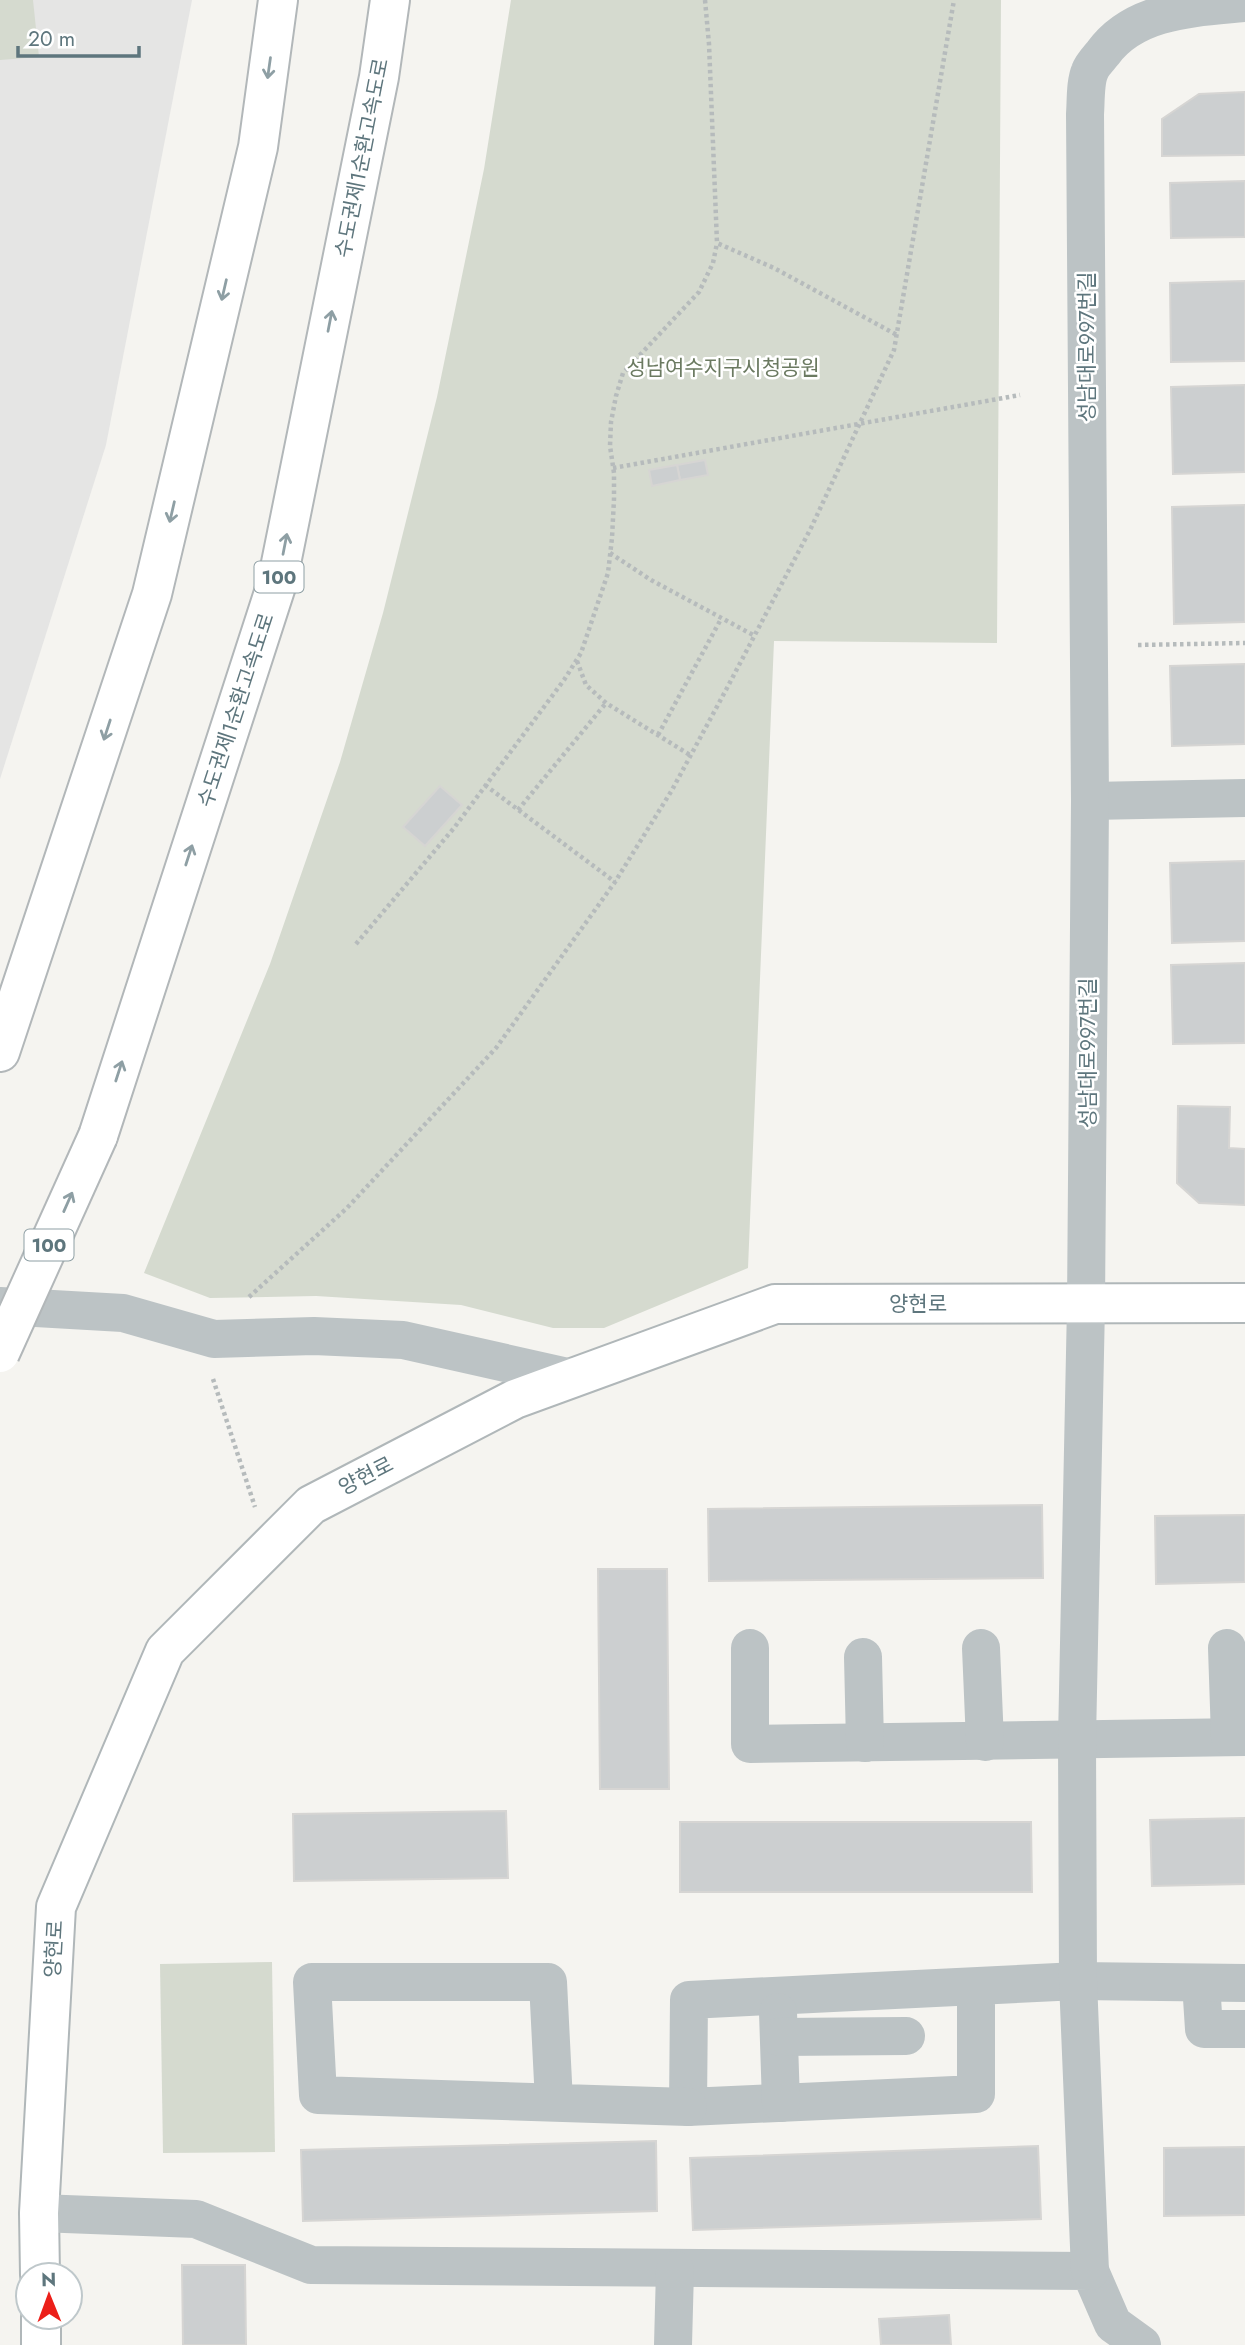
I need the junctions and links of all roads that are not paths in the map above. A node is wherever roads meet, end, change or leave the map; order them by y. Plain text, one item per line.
1 (278, 0) edge
2 (390, 0) edge
3 (1245, 4) edge
4 (1245, 797) edge
5 (1090, 801) junction
6 (0, 1052) edge
7 (1245, 1303) edge
8 (1086, 1304) junction
9 (0, 1306) edge
10 (0, 1353) edge
11 (572, 1378) junction
12 (750, 1648) dead end
13 (981, 1648) dead end
14 (1227, 1648) dead end
15 (863, 1657) dead end
16 (1238, 1737) edge
17 (1077, 1740) junction
18 (985, 1742) junction
19 (865, 1743) junction
20 (1078, 1981) junction
21 (1201, 1983) junction
22 (1245, 1983) edge
23 (976, 1986) junction
24 (777, 1996) junction
25 (1245, 2029) edge
26 (906, 2036) dead end
27 (779, 2037) junction
28 (554, 2102) junction
29 (781, 2103) junction
30 (688, 2107) junction
31 (39, 2213) junction
32 (40, 2261) edge
33 (675, 2270) junction
34 (1090, 2271) junction
35 (673, 2345) edge
36 (1142, 2345) edge

1 -> 6 main road
10 -> 2 main road, 수도권제1순환고속도로 / 100, bridge
3 - 5 street, 성남대로997번길
4 - 5 street
5 - 8 street, 성남대로997번길
7 - 8 main road, 양현로
8 - 11 main road, 양현로
8 - 17 street, 성남대로997번길
9 - 11 street
11 - 31 main road, 양현로
12 - 19 street
13 - 18 street
14 - 16 street
15 - 19 street
16 - 17 street
17 - 18 street
17 - 20 street, 성남대로997번길
18 - 19 street
20 - 21 street
20 - 23 street
20 - 34 street, 성남대로997번길
21 - 22 street
21 - 25 street
23 - 24 street
23 - 29 street
24 - 27 street
24 - 30 street
26 - 27 street
27 - 29 street
28 - 28 street
28 - 30 street
29 - 30 street
31 - 32 main road, 양현로
31 - 33 street
33 - 34 street
33 - 35 street
34 - 36 street

